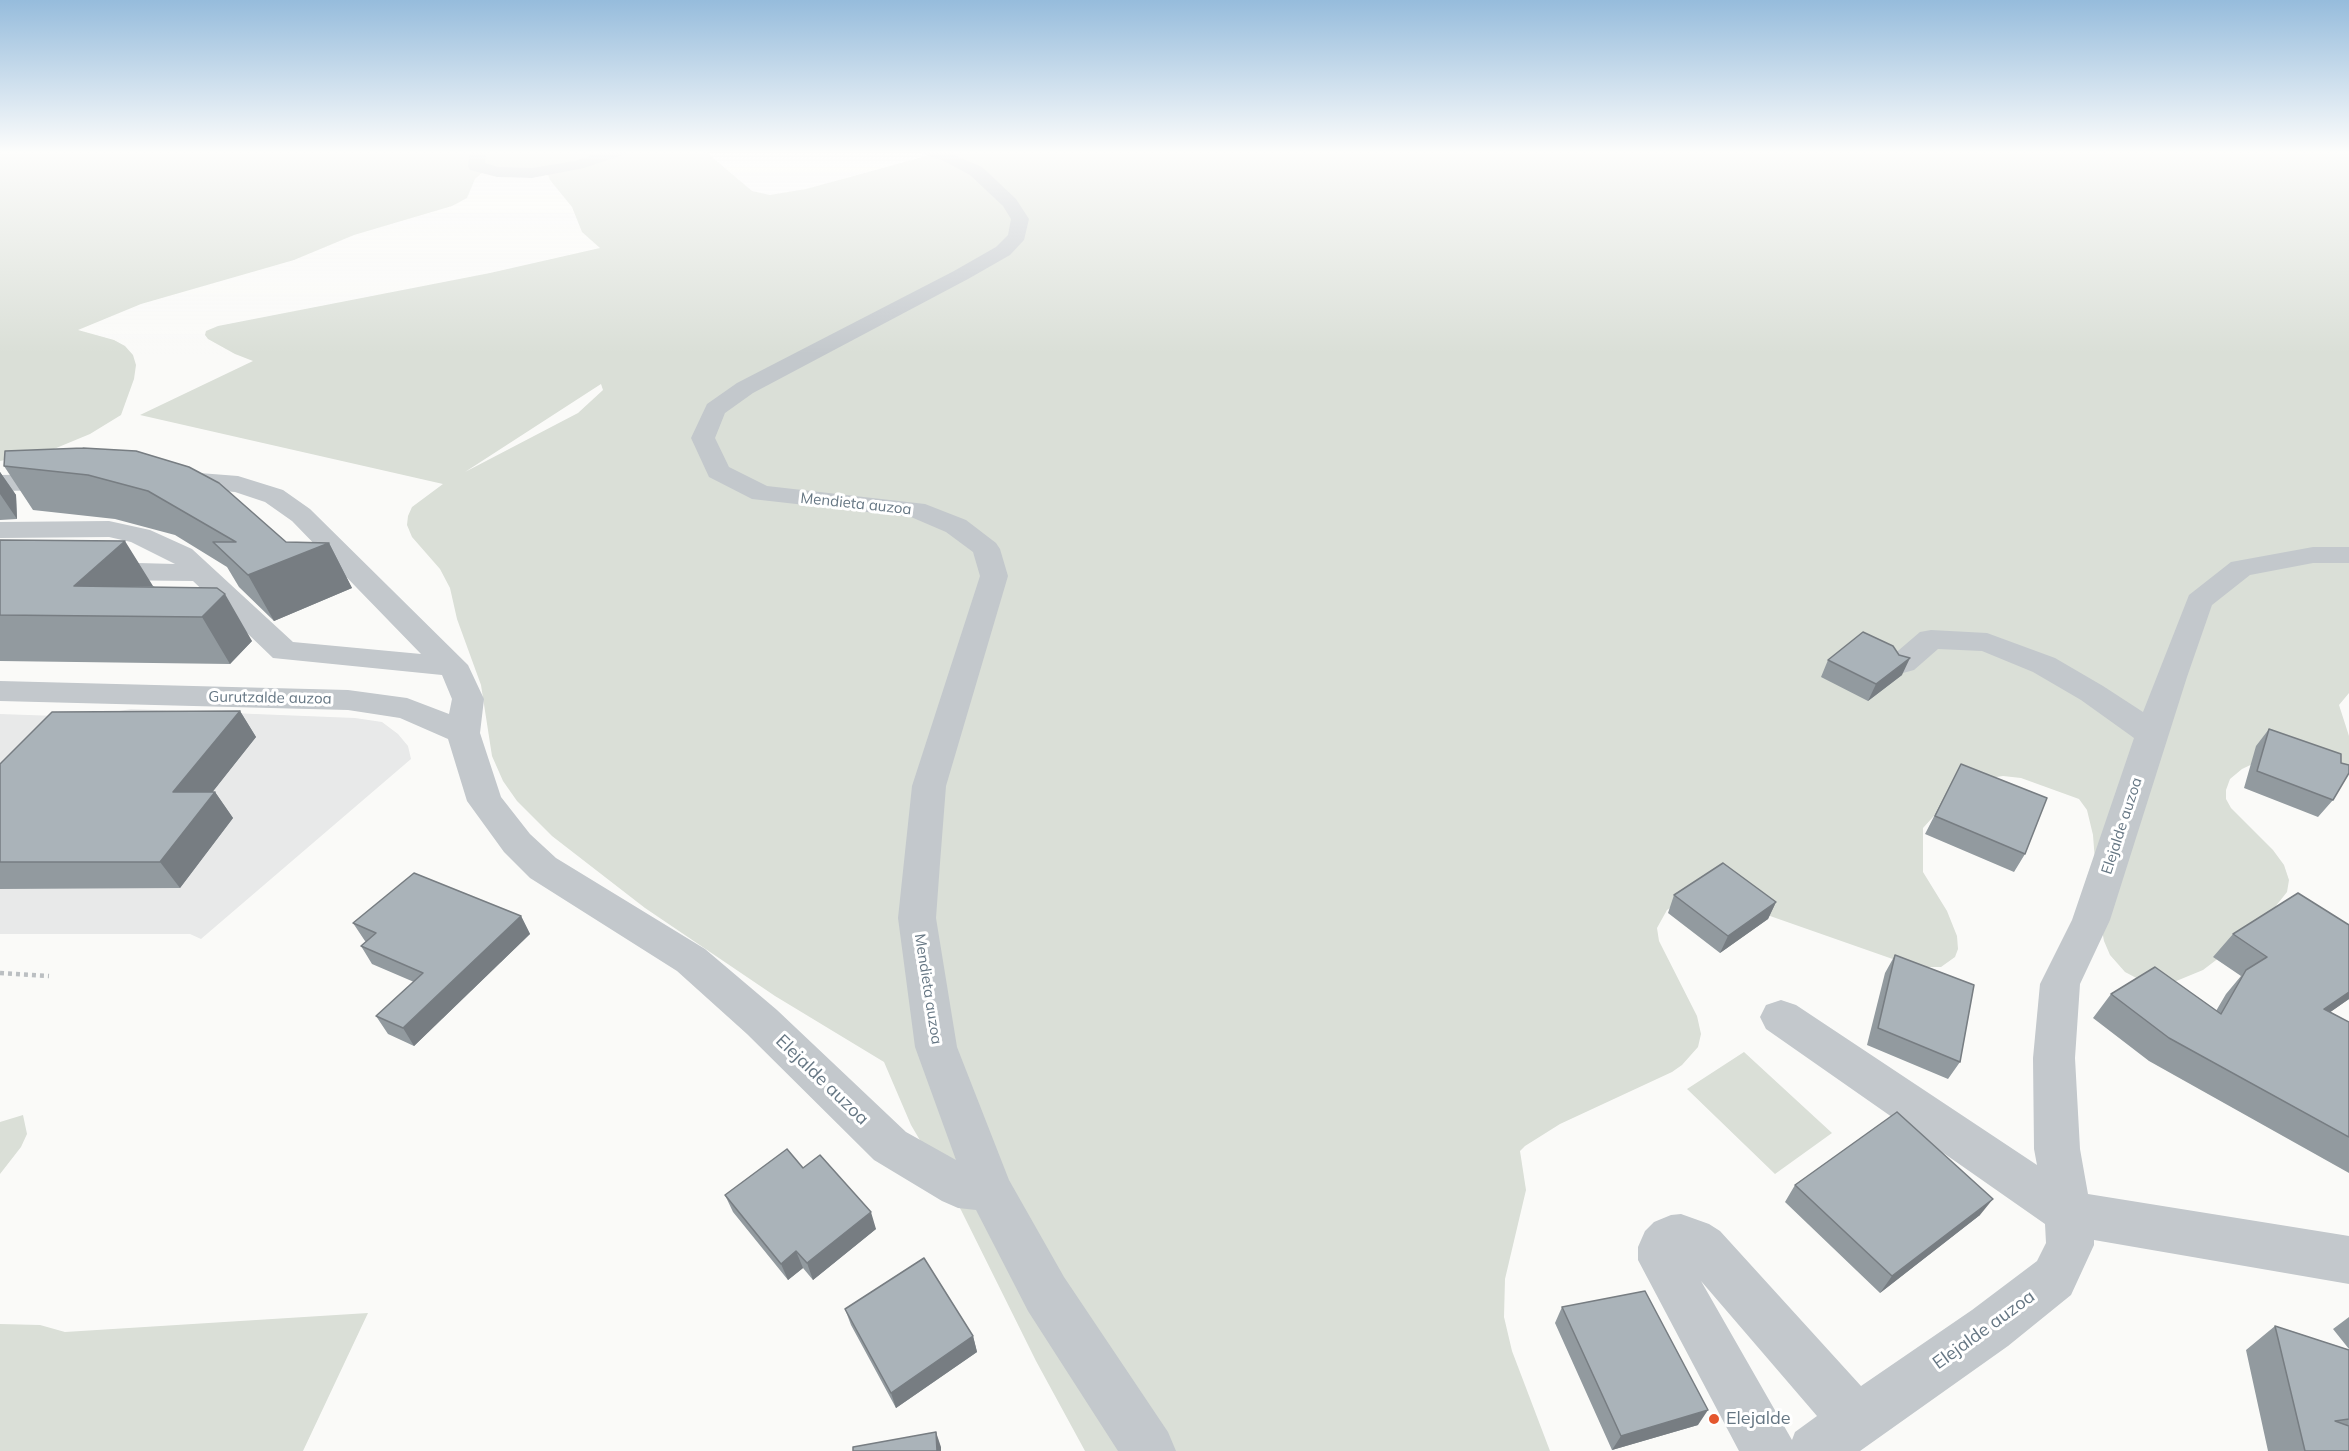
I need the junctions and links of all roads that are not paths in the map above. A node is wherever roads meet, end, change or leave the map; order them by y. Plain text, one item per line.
1 (1020, 219) edge
2 (144, 480) edge
3 (85, 481) edge
4 (5, 487) edge
5 (0, 530) edge
6 (2349, 555) edge
7 (72, 570) edge
8 (202, 573) junction
9 (1903, 663) edge
10 (451, 666) junction
11 (0, 691) edge
12 (463, 733) junction
13 (2152, 734) junction
14 (1781, 1017) dead end
15 (990, 1190) junction
16 (2068, 1213) junction
17 (2349, 1260) edge
18 (1857, 1422) junction
19 (1149, 1451) edge
20 (1769, 1451) edge
21 (1814, 1451) edge

1 - 15 street, Mendieta auzoa
2 - 10 street
3 - 4 street
5 - 8 street
6 - 13 street, Elejalde auzoa
7 - 8 street
8 - 10 street
9 - 13 street
10 - 12 street
11 - 12 street, Gurutzalde auzoa
12 - 15 street, Elejalde auzoa
13 - 16 street, Elejalde auzoa
14 - 16 street
15 - 19 street
16 - 17 street
16 - 18 street, Elejalde auzoa
18 - 20 street
18 - 21 street, Elejalde auzoa

